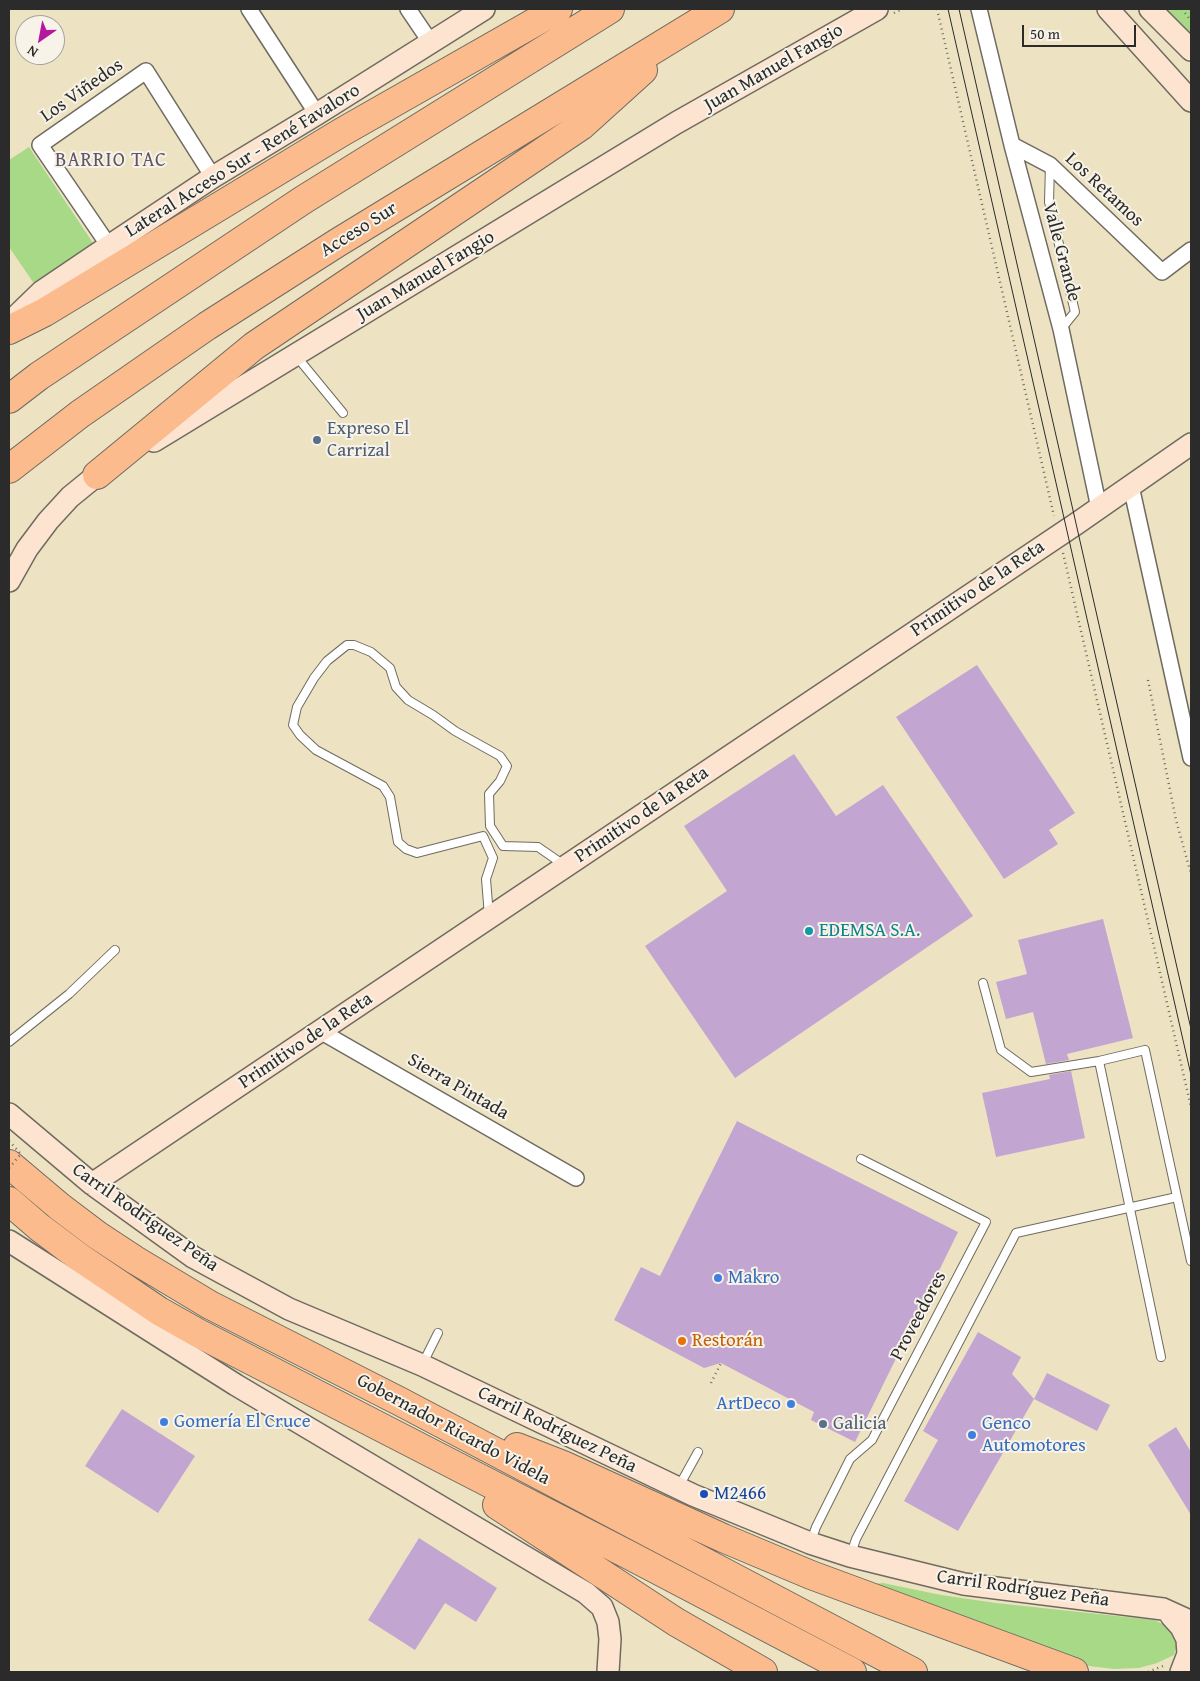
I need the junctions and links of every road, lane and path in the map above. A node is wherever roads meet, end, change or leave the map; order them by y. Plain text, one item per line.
1 (249, 9) edge
2 (408, 9) edge
3 (484, 9) edge
4 (558, 9) edge
5 (610, 9) edge
6 (720, 9) edge
7 (877, 9) edge
8 (937, 9) edge
9 (979, 9) edge
10 (1108, 9) edge
11 (1150, 9) edge
12 (1182, 9) edge
13 (1191, 21) edge
14 (691, 25) junction
15 (431, 43) junction
16 (1191, 50) edge
17 (1191, 101) edge
18 (317, 114) junction
19 (1012, 145) junction
20 (1050, 166) junction
21 (213, 177) junction
22 (109, 246) junction
23 (1191, 250) edge
24 (9, 323) edge
25 (1061, 329) junction
26 (9, 330) edge
27 (296, 355) junction
28 (9, 399) edge
29 (343, 414) dead end
30 (1191, 444) edge
31 (9, 469) edge
32 (97, 475) junction
33 (1131, 486) junction
34 (1099, 508) junction
35 (1059, 535) junction
36 (9, 581) edge
37 (1148, 680) dead end
38 (1191, 758) edge
39 (566, 866) junction
40 (1191, 874) edge
41 (489, 918) junction
42 (115, 950) dead end
43 (983, 983) dead end
44 (320, 1031) junction
45 (9, 1042) edge
46 (1099, 1061) junction
47 (1191, 1107) edge
48 (9, 1114) edge
49 (9, 1142) edge
50 (861, 1159) dead end
51 (9, 1164) edge
52 (9, 1168) edge
53 (576, 1178) dead end
54 (92, 1184) junction
55 (1177, 1197) junction
56 (9, 1201) edge
57 (1130, 1209) junction
58 (9, 1241) edge
59 (1191, 1261) edge
60 (438, 1333) dead end
61 (1161, 1358) dead end
62 (721, 1363) dead end
63 (422, 1365) junction
64 (711, 1382) dead end
65 (399, 1401) junction
66 (384, 1429) junction
67 (698, 1452) dead end
68 (678, 1488) junction
69 (810, 1543) junction
70 (850, 1556) junction
71 (1163, 1609) junction
72 (1191, 1624) edge
73 (608, 1672) edge
74 (763, 1672) edge
75 (852, 1672) edge
76 (913, 1672) edge
77 (1074, 1672) edge
78 (1181, 1672) edge

1 - 18 street
2 - 15 street
3 - 15 street, Lateral Acceso Sur - René Favaloro
4 - 26 highway
5 - 28 highway
6 - 14 highway, Acceso Sur
7 - 27 street, Juan Manuel Fangio
8 - 35 path
9 - 19 street, Valle Grande
10 - 17 street
11 - 16 street
12 - 13 path
14 - 31 highway, Acceso Sur
14 - 32 highway
15 - 18 street, Lateral Acceso Sur - René Favaloro
18 - 21 street, Lateral Acceso Sur - René Favaloro
19 - 20 street, Los Retamos
19 - 25 street, Valle Grande
20 - 23 street, Los Retamos
20 - 25 lane
21 - 22 street, Lateral Acceso Sur - René Favaloro
21 - 22 street, Los Viñedos
22 - 24 street, Lateral Acceso Sur - René Favaloro
25 - 34 street, Valle Grande
27 - 29 lane
27 - 32 street, Juan Manuel Fangio
30 - 33 street, Primitivo de la Reta
32 - 36 street, Juan Manuel Fangio
33 - 34 street, Primitivo de la Reta
33 - 38 street
34 - 35 street, Primitivo de la Reta
35 - 39 street, Primitivo de la Reta
35 - 47 path
37 - 40 path
39 - 41 street, Primitivo de la Reta
39 - 41 lane
41 - 44 street, Primitivo de la Reta
42 - 45 lane
43 - 46 lane
44 - 53 street, Sierra Pintada
44 - 54 street, Primitivo de la Reta
46 - 55 lane
46 - 57 lane
48 - 54 street, Carril Rodríguez Peña
49 - 52 path, bridge
50 - 69 lane, Proveedores
51 - 65 highway, Gobernador Ricardo Videla
54 - 63 street, Carril Rodríguez Peña
55 - 57 lane
55 - 59 lane
56 - 66 highway, Gobernador Ricardo Videla
57 - 61 lane
57 - 70 lane
58 - 73 street
60 - 63 lane
62 - 64 path
63 - 68 street, Carril Rodríguez Peña
65 - 76 highway, Gobernador Ricardo Videla
65 - 77 highway
66 - 74 highway
66 - 75 highway, Gobernador Ricardo Videla
67 - 68 lane
68 - 69 street, Carril Rodríguez Peña
69 - 70 street, Carril Rodríguez Peña
70 - 71 street, Carril Rodríguez Peña
71 - 72 street, Carril Rodríguez Peña
71 - 78 street

